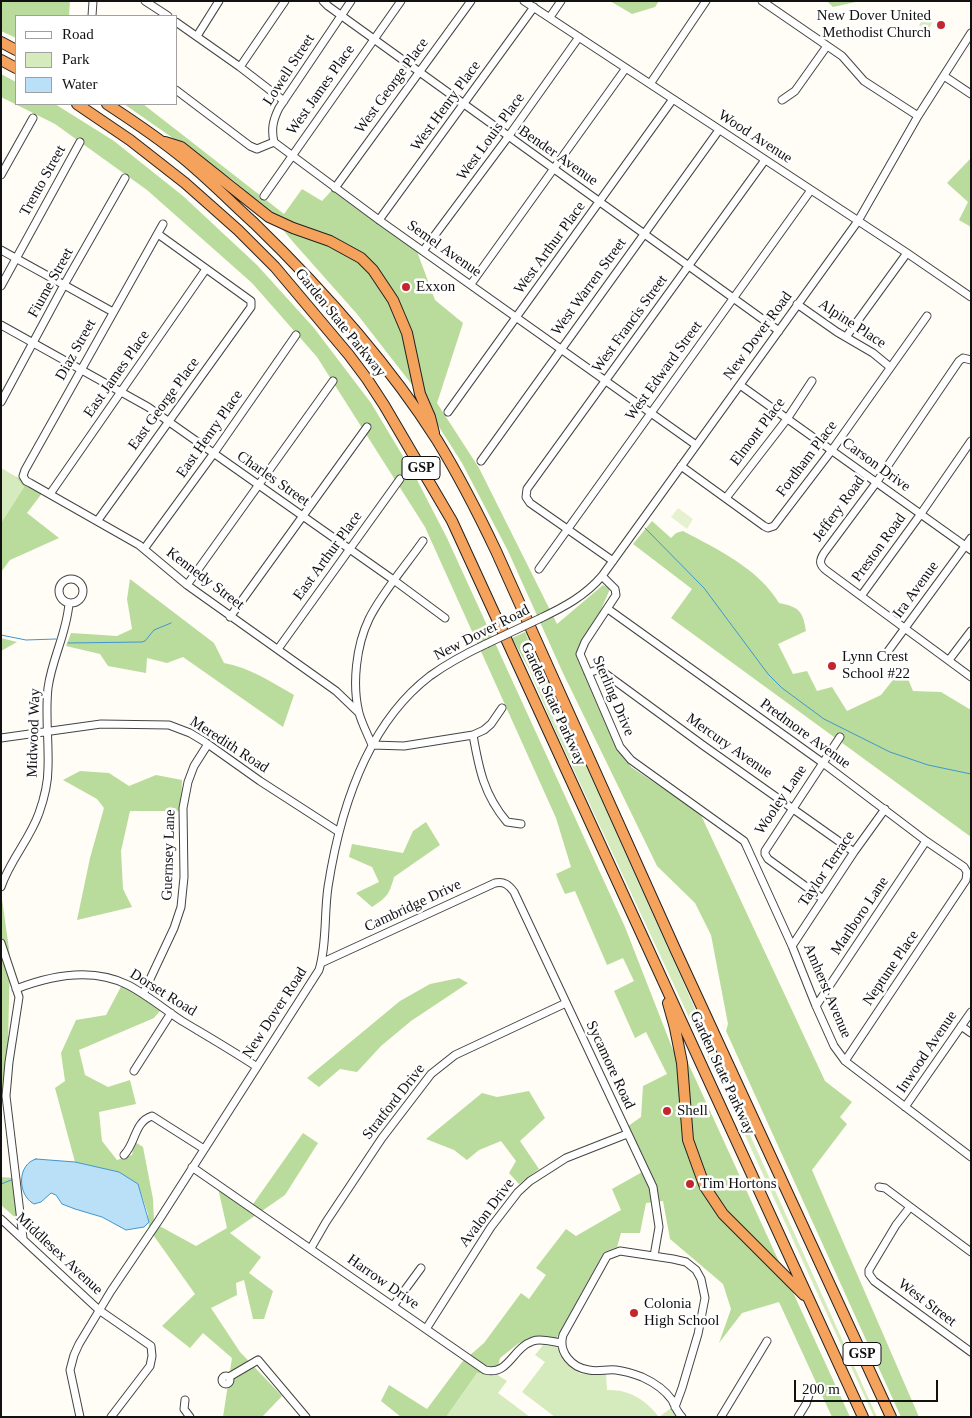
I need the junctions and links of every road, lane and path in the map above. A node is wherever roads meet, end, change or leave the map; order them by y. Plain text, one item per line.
1 (93, 1) edge
2 (219, 1) edge
3 (285, 1) edge
4 (324, 1) edge
5 (351, 1) edge
6 (401, 1) edge
7 (471, 1) edge
8 (524, 1) edge
9 (561, 1) edge
10 (706, 1) edge
11 (762, 1) edge
12 (149, 2) edge
13 (534, 7) junction
14 (92, 15) edge
15 (167, 15) edge
16 (341, 16) junction
17 (550, 18) junction
18 (178, 23) edge
19 (971, 33) edge
20 (197, 36) junction
21 (579, 37) junction
22 (374, 40) junction
23 (1, 42) edge
24 (827, 46) junction
25 (15, 49) edge
26 (1, 60) edge
27 (15, 67) edge
28 (240, 67) junction
29 (626, 68) junction
30 (419, 72) junction
31 (944, 76) junction
32 (650, 84) junction
33 (178, 92) edge
34 (971, 94) edge
35 (673, 99) junction
36 (782, 100) dead end
37 (284, 101) junction
38 (78, 105) edge
39 (108, 105) edge
40 (464, 105) junction
41 (918, 116) junction
42 (33, 118) dead end
43 (719, 130) junction
44 (508, 137) junction
45 (160, 140) junction
46 (80, 142) dead end
47 (274, 142) junction
48 (292, 155) junction
49 (765, 160) junction
50 (553, 169) junction
51 (1, 175) edge
52 (125, 178) dead end
53 (335, 188) junction
54 (811, 190) junction
55 (264, 196) dead end
56 (600, 202) junction
57 (379, 220) junction
58 (858, 220) junction
59 (163, 224) dead end
60 (158, 234) junction
61 (644, 234) junction
62 (1, 250) edge
63 (423, 251) junction
64 (907, 253) junction
65 (16, 258) junction
66 (688, 266) junction
67 (206, 269) junction
68 (471, 284) junction
69 (1, 286) edge
70 (64, 286) junction
71 (971, 297) edge
72 (734, 298) junction
73 (797, 304) junction
74 (113, 312) junction
75 (927, 316) dead end
76 (516, 318) junction
77 (1, 325) edge
78 (779, 330) junction
79 (296, 335) dead end
80 (846, 337) junction
81 (33, 344) junction
82 (561, 349) junction
83 (971, 360) edge
84 (890, 367) junction
85 (80, 370) junction
86 (333, 381) dead end
87 (606, 381) junction
88 (812, 381) dead end
89 (740, 385) junction
90 (122, 391) junction
91 (1, 402) edge
92 (448, 412) dead end
93 (651, 413) junction
94 (787, 419) junction
95 (169, 421) junction
96 (367, 427) dead end
97 (437, 441) junction
98 (971, 441) edge
99 (696, 445) junction
100 (832, 450) junction
101 (214, 453) junction
102 (481, 461) dead end
103 (681, 466) junction
104 (400, 479) dead end
105 (26, 481) joint
106 (876, 483) junction
107 (258, 485) junction
108 (50, 494) junction
109 (726, 498) junction
110 (920, 515) junction
111 (302, 516) junction
112 (98, 520) junction
113 (568, 528) junction
114 (971, 538) edge
115 (424, 541) dead end
116 (968, 548) edge
117 (144, 549) junction
118 (350, 550) junction
119 (613, 560) junction
120 (538, 568) dead end
121 (602, 576) junction
122 (395, 581) junction
123 (187, 585) junction
124 (861, 596) junction
125 (69, 603) dead end
126 (608, 609) junction
127 (230, 616) junction
128 (445, 618) dead end
129 (905, 628) junction
130 (971, 631) edge
131 (278, 649) junction
132 (883, 658) dead end
133 (949, 660) junction
134 (588, 673) junction
135 (971, 677) edge
136 (502, 708) dead end
137 (359, 713) junction
138 (48, 730) junction
139 (473, 735) junction
140 (1, 738) edge
141 (840, 738) dead end
142 (208, 744) junction
143 (372, 745) junction
144 (823, 763) junction
145 (793, 808) junction
146 (885, 809) junction
147 (521, 824) dead end
148 (339, 832) junction
149 (744, 841) joint
150 (926, 842) junction
151 (854, 852) junction
152 (1, 888) edge
153 (959, 890) joint
154 (514, 892) joint
155 (823, 899) junction
156 (1, 943) edge
157 (792, 946) junction
158 (321, 963) junction
159 (657, 966) junction
160 (16, 989) junction
161 (144, 994) junction
162 (566, 1003) junction
163 (816, 1006) junction
164 (971, 1012) edge
165 (172, 1013) junction
166 (961, 1026) junction
167 (971, 1033) edge
168 (845, 1061) junction
169 (257, 1067) junction
170 (134, 1071) dead end
171 (905, 1108) junction
172 (627, 1134) junction
173 (204, 1149) junction
174 (124, 1154) dead end
175 (971, 1157) edge
176 (192, 1167) junction
177 (879, 1187) dead end
178 (910, 1207) junction
179 (1, 1219) edge
180 (23, 1238) junction
181 (311, 1248) junction
182 (971, 1252) edge
183 (654, 1256) junction
184 (421, 1268) dead end
185 (809, 1300) junction
186 (393, 1306) junction
187 (99, 1310) junction
188 (426, 1329) junction
189 (767, 1341) dead end
190 (561, 1342) junction
191 (971, 1352) edge
192 (229, 1377) dead end
193 (810, 1392) dead end
194 (185, 1400) dead end
195 (675, 1406) junction
196 (80, 1417) edge
197 (110, 1417) edge
198 (190, 1417) edge
199 (306, 1417) edge
200 (682, 1417) edge
201 (721, 1417) edge
202 (798, 1417) edge
203 (863, 1417) edge
204 (891, 1417) edge

1 - 14 street
2 - 20 street
3 - 28 street
4 - 16 street, Bender Avenue
5 - 16 street, Lowell Street
6 - 22 street, West James Place
7 - 30 street, West George Place
8 - 13 street, Wood Avenue
9 - 17 street
10 - 32 street
11 - 24 street
12 - 15 street
13 - 17 street, Wood Avenue
13 - 40 street, West Henry Place
16 - 22 street, Bender Avenue
16 - 37 street, Lowell Street
17 - 21 street, Wood Avenue
18 - 20 street
19 - 31 street, New Dover Road
20 - 28 street
21 - 29 street, Wood Avenue
21 - 44 street, West Louis Place
22 - 30 street, Bender Avenue
22 - 48 street, West James Place
23 - 25 highway
24 - 36 street
24 - 41 street
26 - 27 highway
28 - 37 street
29 - 32 street, Wood Avenue
29 - 50 street
30 - 40 street, Bender Avenue
30 - 53 street, West George Place
31 - 34 street
31 - 41 street, New Dover Road
32 - 35 street, Wood Avenue
33 - 47 street
35 - 43 street, Wood Avenue
35 - 56 street, West Arthur Place
37 - 47 street, Lowell Street
38 - 159 highway, Garden State Parkway / GSP
39 - 45 highway, Garden State Parkway / GSP
40 - 44 street, Bender Avenue
40 - 57 street, West Henry Place
41 - 58 street, New Dover Road
42 - 51 street
43 - 49 street, Wood Avenue
43 - 61 street, West Warren Street
44 - 50 street, Bender Avenue
44 - 63 street, West Louis Place
45 - 97 highway, Garden State Parkway / GSP
45 - 97 highway
46 - 65 street, Trento Street
47 - 48 street, Semel Avenue
48 - 53 street, Semel Avenue
48 - 55 street, West James Place
49 - 54 street, Wood Avenue
49 - 66 street, West Francis Street
50 - 56 street, Bender Avenue
50 - 68 street
52 - 70 street, Fiume Street
53 - 57 street, Semel Avenue
54 - 58 street, Wood Avenue
54 - 72 street, West Edward Street
56 - 61 street, Bender Avenue
56 - 76 street, West Arthur Place
57 - 63 street, Semel Avenue
58 - 64 street, Wood Avenue
58 - 73 street, New Dover Road
59 - 60 street, Diaz Street
60 - 67 street
60 - 74 street, Diaz Street
61 - 66 street, Bender Avenue
61 - 82 street, West Warren Street
62 - 65 street
63 - 68 street, Semel Avenue
64 - 71 street, Wood Avenue
64 - 80 street
65 - 69 street, Trento Street
65 - 70 street
66 - 72 street, Bender Avenue
66 - 87 street, West Francis Street
67 - 90 street, East James Place
67 - 95 street, East George Place
68 - 76 street, Semel Avenue
70 - 74 street
70 - 81 street, Fiume Street
72 - 78 street, Bender Avenue
72 - 93 street, West Edward Street
73 - 78 street, New Dover Road
73 - 80 street, Alpine Place
74 - 85 street, Diaz Street
75 - 84 street, Fordham Place
76 - 82 street, Semel Avenue
76 - 92 street, West Arthur Place
77 - 81 street, Charles Street
78 - 89 street, New Dover Road
79 - 101 street, East Henry Place
80 - 84 street, Alpine Place
81 - 85 street, Charles Street
81 - 91 street, Fiume Street
82 - 87 street, Semel Avenue
82 - 102 street, West Warren Street
83 - 106 street, Jeffery Road
84 - 100 street, Fordham Place
85 - 90 street, Charles Street
85 - 105 street, Diaz Street
86 - 107 street
87 - 93 street, Semel Avenue
87 - 113 street, West Francis Street
88 - 94 street, Elmont Place
89 - 94 street, Carson Drive
89 - 99 street, New Dover Road
90 - 95 street, Charles Street
90 - 108 street, East James Place
93 - 99 street, Semel Avenue
93 - 113 street, West Edward Street
94 - 100 street, Carson Drive
94 - 109 street, Elmont Place
95 - 101 street, Charles Street
95 - 112 street, East George Place
96 - 111 street
97 - 204 highway, Garden State Parkway / GSP
98 - 110 street, Preston Road
99 - 103 street, New Dover Road
100 - 106 street, Carson Drive
100 - 109 street, Fordham Place
101 - 107 street, Charles Street
101 - 117 street, East Henry Place
103 - 109 street, Fordham Place
103 - 119 street, New Dover Road
104 - 118 street, East Arthur Place
105 - 108 street, Kennedy Street
106 - 110 street, Carson Drive
106 - 124 street, Jeffery Road
107 - 111 street, Charles Street
107 - 123 street
108 - 112 street, Kennedy Street
110 - 116 street, Carson Drive
110 - 124 street, Preston Road
111 - 118 street, Charles Street
111 - 127 street
112 - 117 street, Kennedy Street
113 - 119 street
113 - 120 street, West Edward Street
114 - 116 street, Ira Avenue
115 - 122 street
116 - 129 street, Ira Avenue
117 - 123 street, Kennedy Street
118 - 122 street, Charles Street
118 - 131 street, East Arthur Place
119 - 121 street, New Dover Road
121 - 126 street, Sterling Drive
121 - 143 street, New Dover Road, bridge
122 - 128 street, Charles Street
122 - 137 street
123 - 127 street, Kennedy Street
124 - 129 street, Jeffery Road
125 - 138 street, Midwood Way
126 - 134 street, Sterling Drive
126 - 144 street, Predmore Avenue
127 - 131 street, Kennedy Street
129 - 132 street, Ira Avenue
129 - 133 street, Jeffery Road
130 - 133 street
131 - 137 street, Kennedy Street
133 - 135 street, Jeffery Road
134 - 145 street, Mercury Avenue
134 - 149 street, Sterling Drive
136 - 139 street
137 - 143 street
138 - 140 street, Meredith Road
138 - 142 street, Meredith Road
138 - 152 street, Midwood Way
139 - 143 street
139 - 147 street
141 - 144 street, Wooley Lane
142 - 148 street, Meredith Road
142 - 161 street, Guernsey Lane
143 - 148 street, New Dover Road
144 - 145 street, Wooley Lane
144 - 146 street, Predmore Avenue
145 - 151 street, Mercury Avenue
145 - 155 street, Wooley Lane
146 - 150 street, Predmore Avenue
146 - 151 street, Taylor Terrace
148 - 158 street, New Dover Road
149 - 157 street, Amherst Avenue
150 - 153 street, Predmore Avenue
150 - 163 street, Marlboro Lane
151 - 155 street, Taylor Terrace
153 - 168 street, Neptune Place
154 - 158 street, Cambridge Drive
154 - 162 street, Sycamore Road
155 - 157 street, Taylor Terrace
156 - 160 street
157 - 163 street, Amherst Avenue
158 - 169 street, New Dover Road
159 - 185 highway, Garden State Parkway / GSP
159 - 185 highway
160 - 161 street, Dorset Road
160 - 180 street
161 - 165 street, Dorset Road
162 - 172 street, Sycamore Road
162 - 181 street, Stratford Drive
163 - 168 street, Amherst Avenue
164 - 166 street, Inwood Avenue
165 - 169 street, Dorset Road
165 - 170 street
166 - 167 street
166 - 171 street, Inwood Avenue
168 - 171 street, Amherst Avenue
169 - 173 street, New Dover Road
171 - 175 street, Amherst Avenue
172 - 183 street, Sycamore Road
172 - 188 street, Avalon Drive
173 - 174 street
173 - 176 street, New Dover Road
176 - 181 street, Harrow Drive
176 - 187 street, New Dover Road
177 - 178 street
178 - 182 street
178 - 191 street, West Street
179 - 180 street, Middlesex Avenue
180 - 187 street, Middlesex Avenue
181 - 186 street, Harrow Drive
183 - 190 street
183 - 195 street
184 - 186 street
185 - 203 highway, Garden State Parkway / GSP
186 - 188 street, Harrow Drive
187 - 196 street, New Dover Road
187 - 197 street, Middlesex Avenue
188 - 190 street, Harrow Drive
189 - 201 street
190 - 195 street
192 - 199 street
193 - 202 street
194 - 198 street
195 - 200 street

